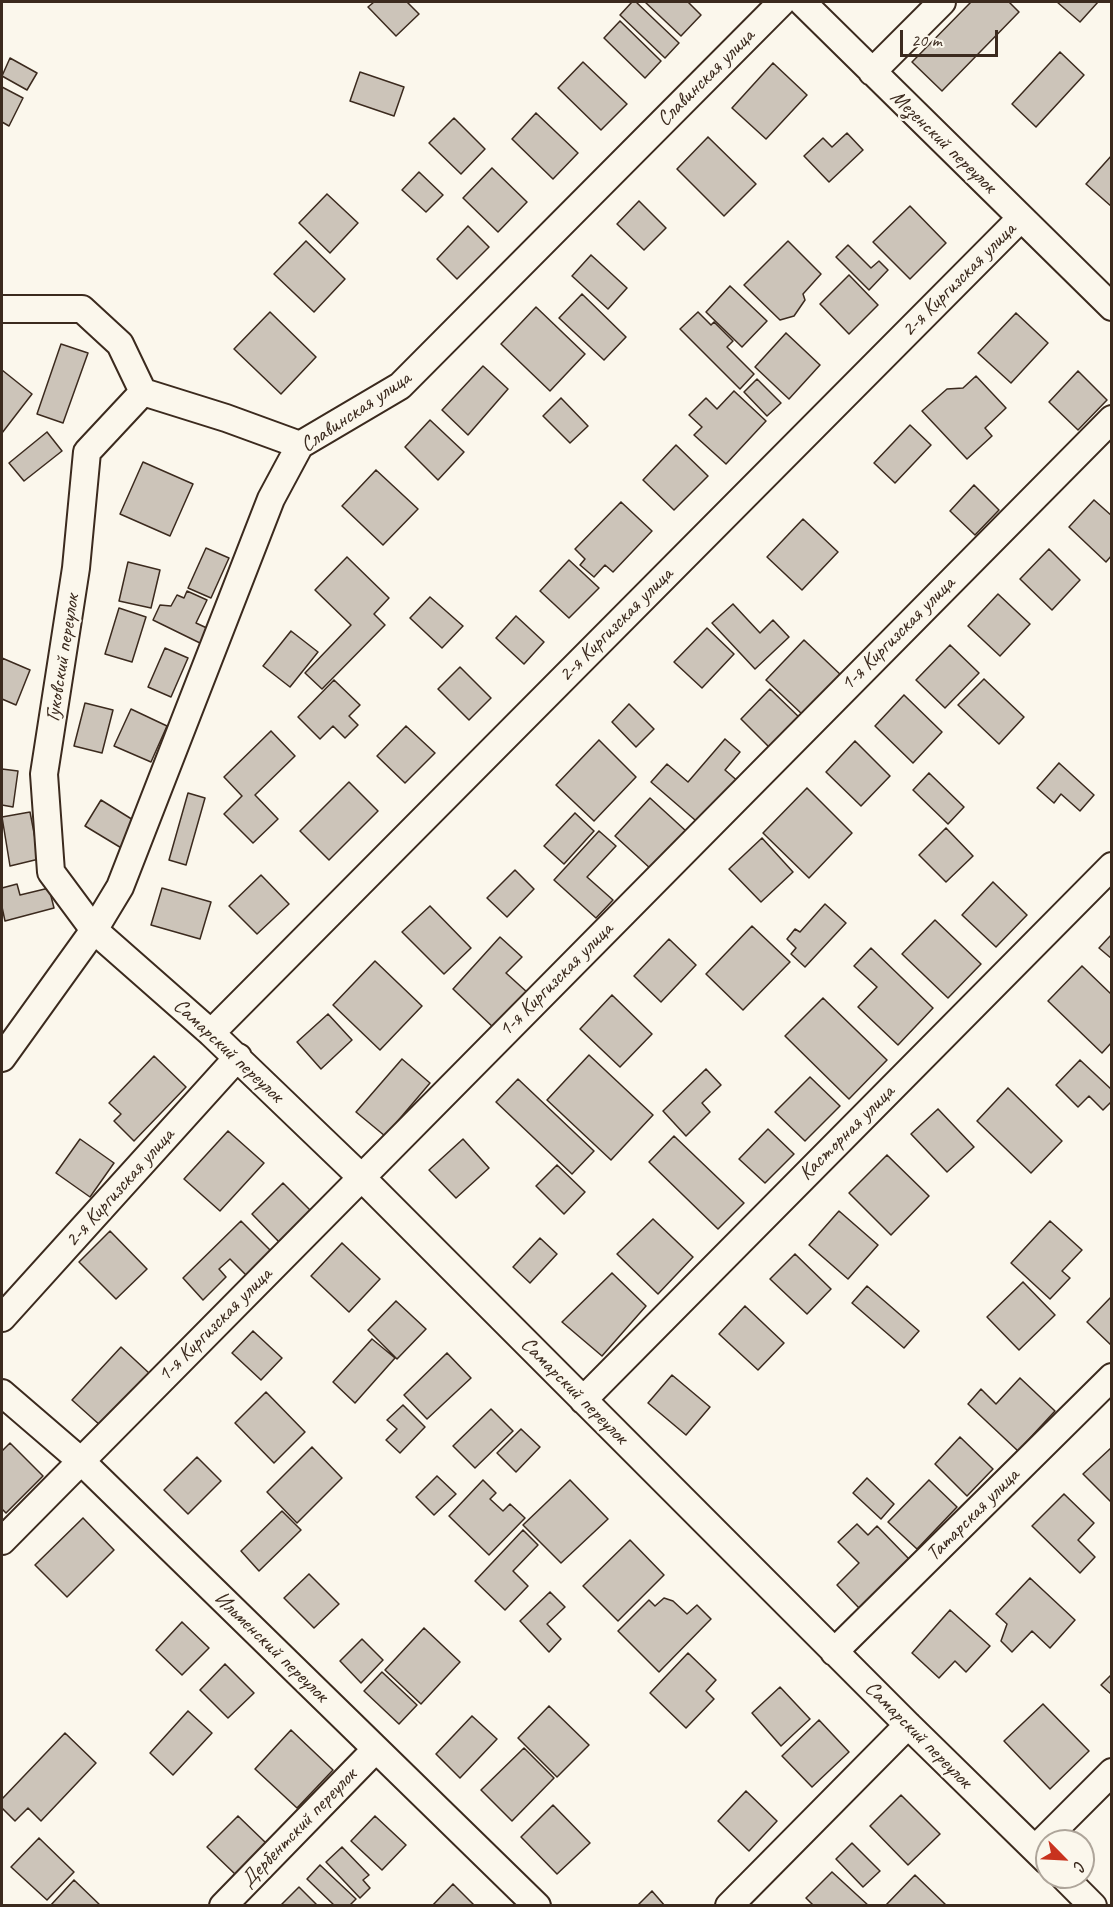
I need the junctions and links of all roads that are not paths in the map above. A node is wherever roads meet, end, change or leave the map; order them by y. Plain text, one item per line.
1 (782, 2) edge
2 (802, 2) edge
3 (942, 2) edge
4 (872, 72) junction
5 (1021, 218) junction
6 (1112, 307) edge
7 (2, 309) edge
8 (142, 392) junction
9 (1112, 418) edge
10 (300, 445) junction
11 (1112, 866) edge
12 (94, 930) junction
13 (211, 1033) junction
14 (238, 1057) junction
15 (2, 1058) edge
16 (361, 1178) junction
17 (2, 1318) edge
18 (1112, 1377) edge
19 (2, 1393) edge
20 (583, 1400) junction
21 (81, 1461) junction
22 (2, 1541) edge
23 (834, 1652) junction
24 (908, 1725) junction
25 (375, 1750) junction
26 (1112, 1772) edge
27 (1063, 1829) edge
28 (1035, 1849) edge
29 (1076, 1889) edge
30 (223, 1905) edge
31 (537, 1905) edge
32 (729, 1905) edge
33 (1093, 1905) edge

1 - 10 street, Славинская улица
2 - 4 street, Мезенский переулок
3 - 4 street
4 - 5 street, Мезенский переулок
5 - 6 street, Мезенский переулок
5 - 13 street, 2-я Киргизская улица
7 - 8 street
8 - 10 street
8 - 12 street, Гуковский переулок
9 - 16 street, 1-я Киргизская улица
10 - 12 street, Славинская улица
11 - 20 street, Касторная улица
12 - 13 street, Самарский переулок
12 - 15 street, Славинская улица
13 - 14 street, Самарский переулок
14 - 16 street, Самарский переулок
14 - 17 street, 2-я Киргизская улица
16 - 20 street, Самарский переулок
16 - 21 street, 1-я Киргизская улица
18 - 23 street, Татарская улица
19 - 21 street, Ильменский переулок
20 - 23 street, Самарский переулок
21 - 22 street, 1-я Киргизская улица
21 - 25 street, Ильменский переулок
23 - 24 street, Самарский переулок
24 - 28 street, Самарский переулок
24 - 32 street
25 - 30 street, Дербентский переулок
25 - 31 street, Ильменский переулок
26 - 27 street
29 - 33 street

